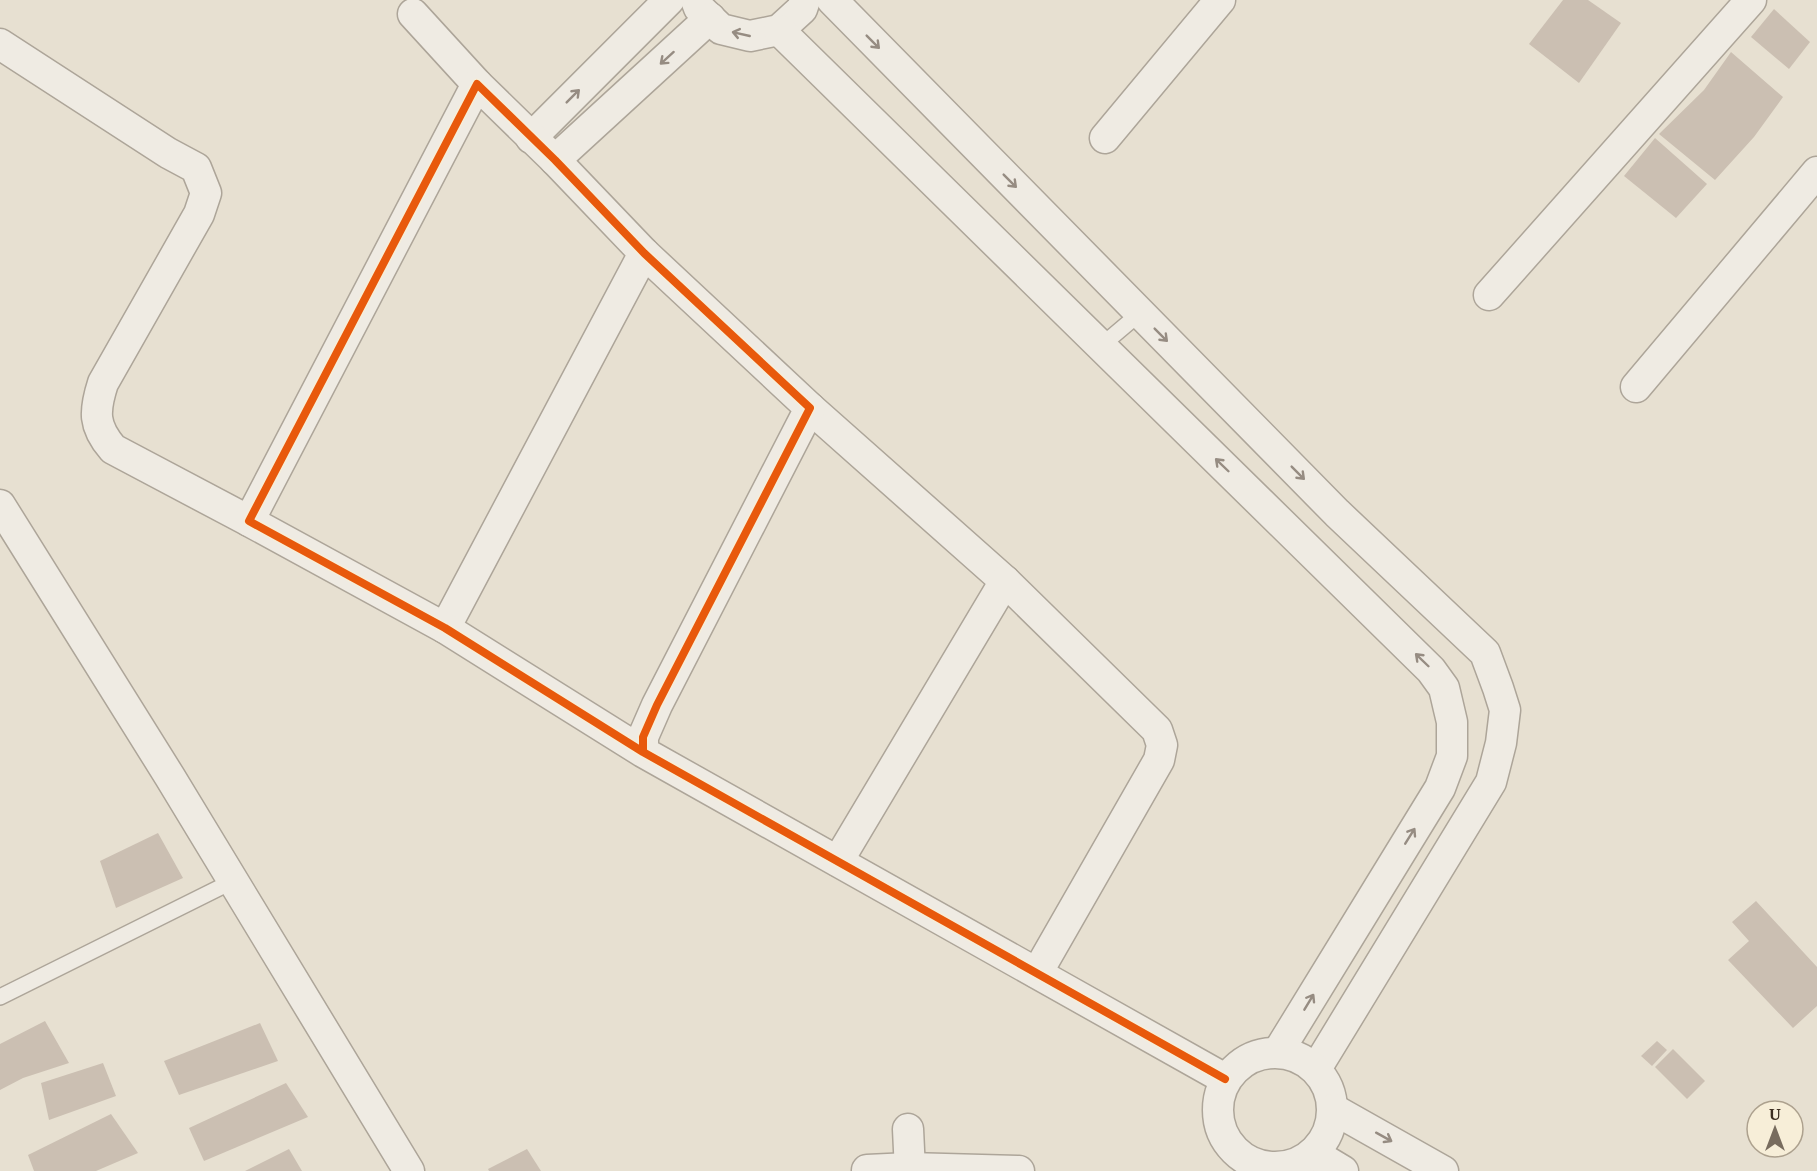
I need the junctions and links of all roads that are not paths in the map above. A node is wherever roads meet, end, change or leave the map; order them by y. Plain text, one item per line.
1 (669, 0) edge
2 (805, 0) edge
3 (832, 0) edge
4 (1220, 0) edge
5 (1750, 0) edge
6 (703, 9) edge
7 (413, 14) dead end
8 (779, 30) junction
9 (0, 44) edge
10 (477, 84) junction
11 (531, 138) junction
12 (1105, 138) dead end
13 (555, 160) junction
14 (1817, 172) edge
15 (644, 253) junction
16 (1489, 295) dead end
17 (1140, 313) junction
18 (1101, 346) junction
19 (1636, 387) dead end
20 (810, 408) junction
21 (1, 509) edge
22 (249, 521) junction
23 (1005, 581) junction
24 (445, 628) junction
25 (643, 752) junction
26 (838, 861) junction
27 (1387, 874) junction
28 (233, 881) junction
29 (1423, 895) junction
30 (1037, 974) junction
31 (0, 997) edge
32 (1278, 1052) junction
33 (1316, 1070) junction
34 (1225, 1079) junction
35 (1333, 1108) junction
36 (908, 1129) dead end
37 (1313, 1153) junction
38 (867, 1170) edge
39 (909, 1170) edge
40 (409, 1171) edge
41 (1018, 1171) edge
42 (1343, 1171) edge
43 (1443, 1171) edge

11 -> 1 street
2 - 8 street
3 -> 17 street
4 - 12 street
5 - 16 street
8 -> 6 street
6 -> 13 street
7 - 10 street
8 - 18 street
9 - 22 street
10 - 11 street
10 - 22 street
11 - 13 street
13 - 15 street
14 - 19 street
15 - 20 street
15 - 24 street
17 - 18 lane
17 -> 29 street
27 -> 18 street
20 - 23 street
20 - 25 street
21 - 28 street
22 - 24 street
23 - 26 street
23 - 30 street
24 - 25 street
25 - 26 street
26 - 30 street
27 - 29 street
32 -> 27 street
28 - 31 lane
28 - 40 street
29 - 33 street
30 - 34 street
32 - 33 street
32 - 34 street
33 - 35 street
34 - 37 street
35 - 37 street
35 -> 43 street
36 - 39 street
37 - 42 street
38 - 39 street
39 - 41 street

